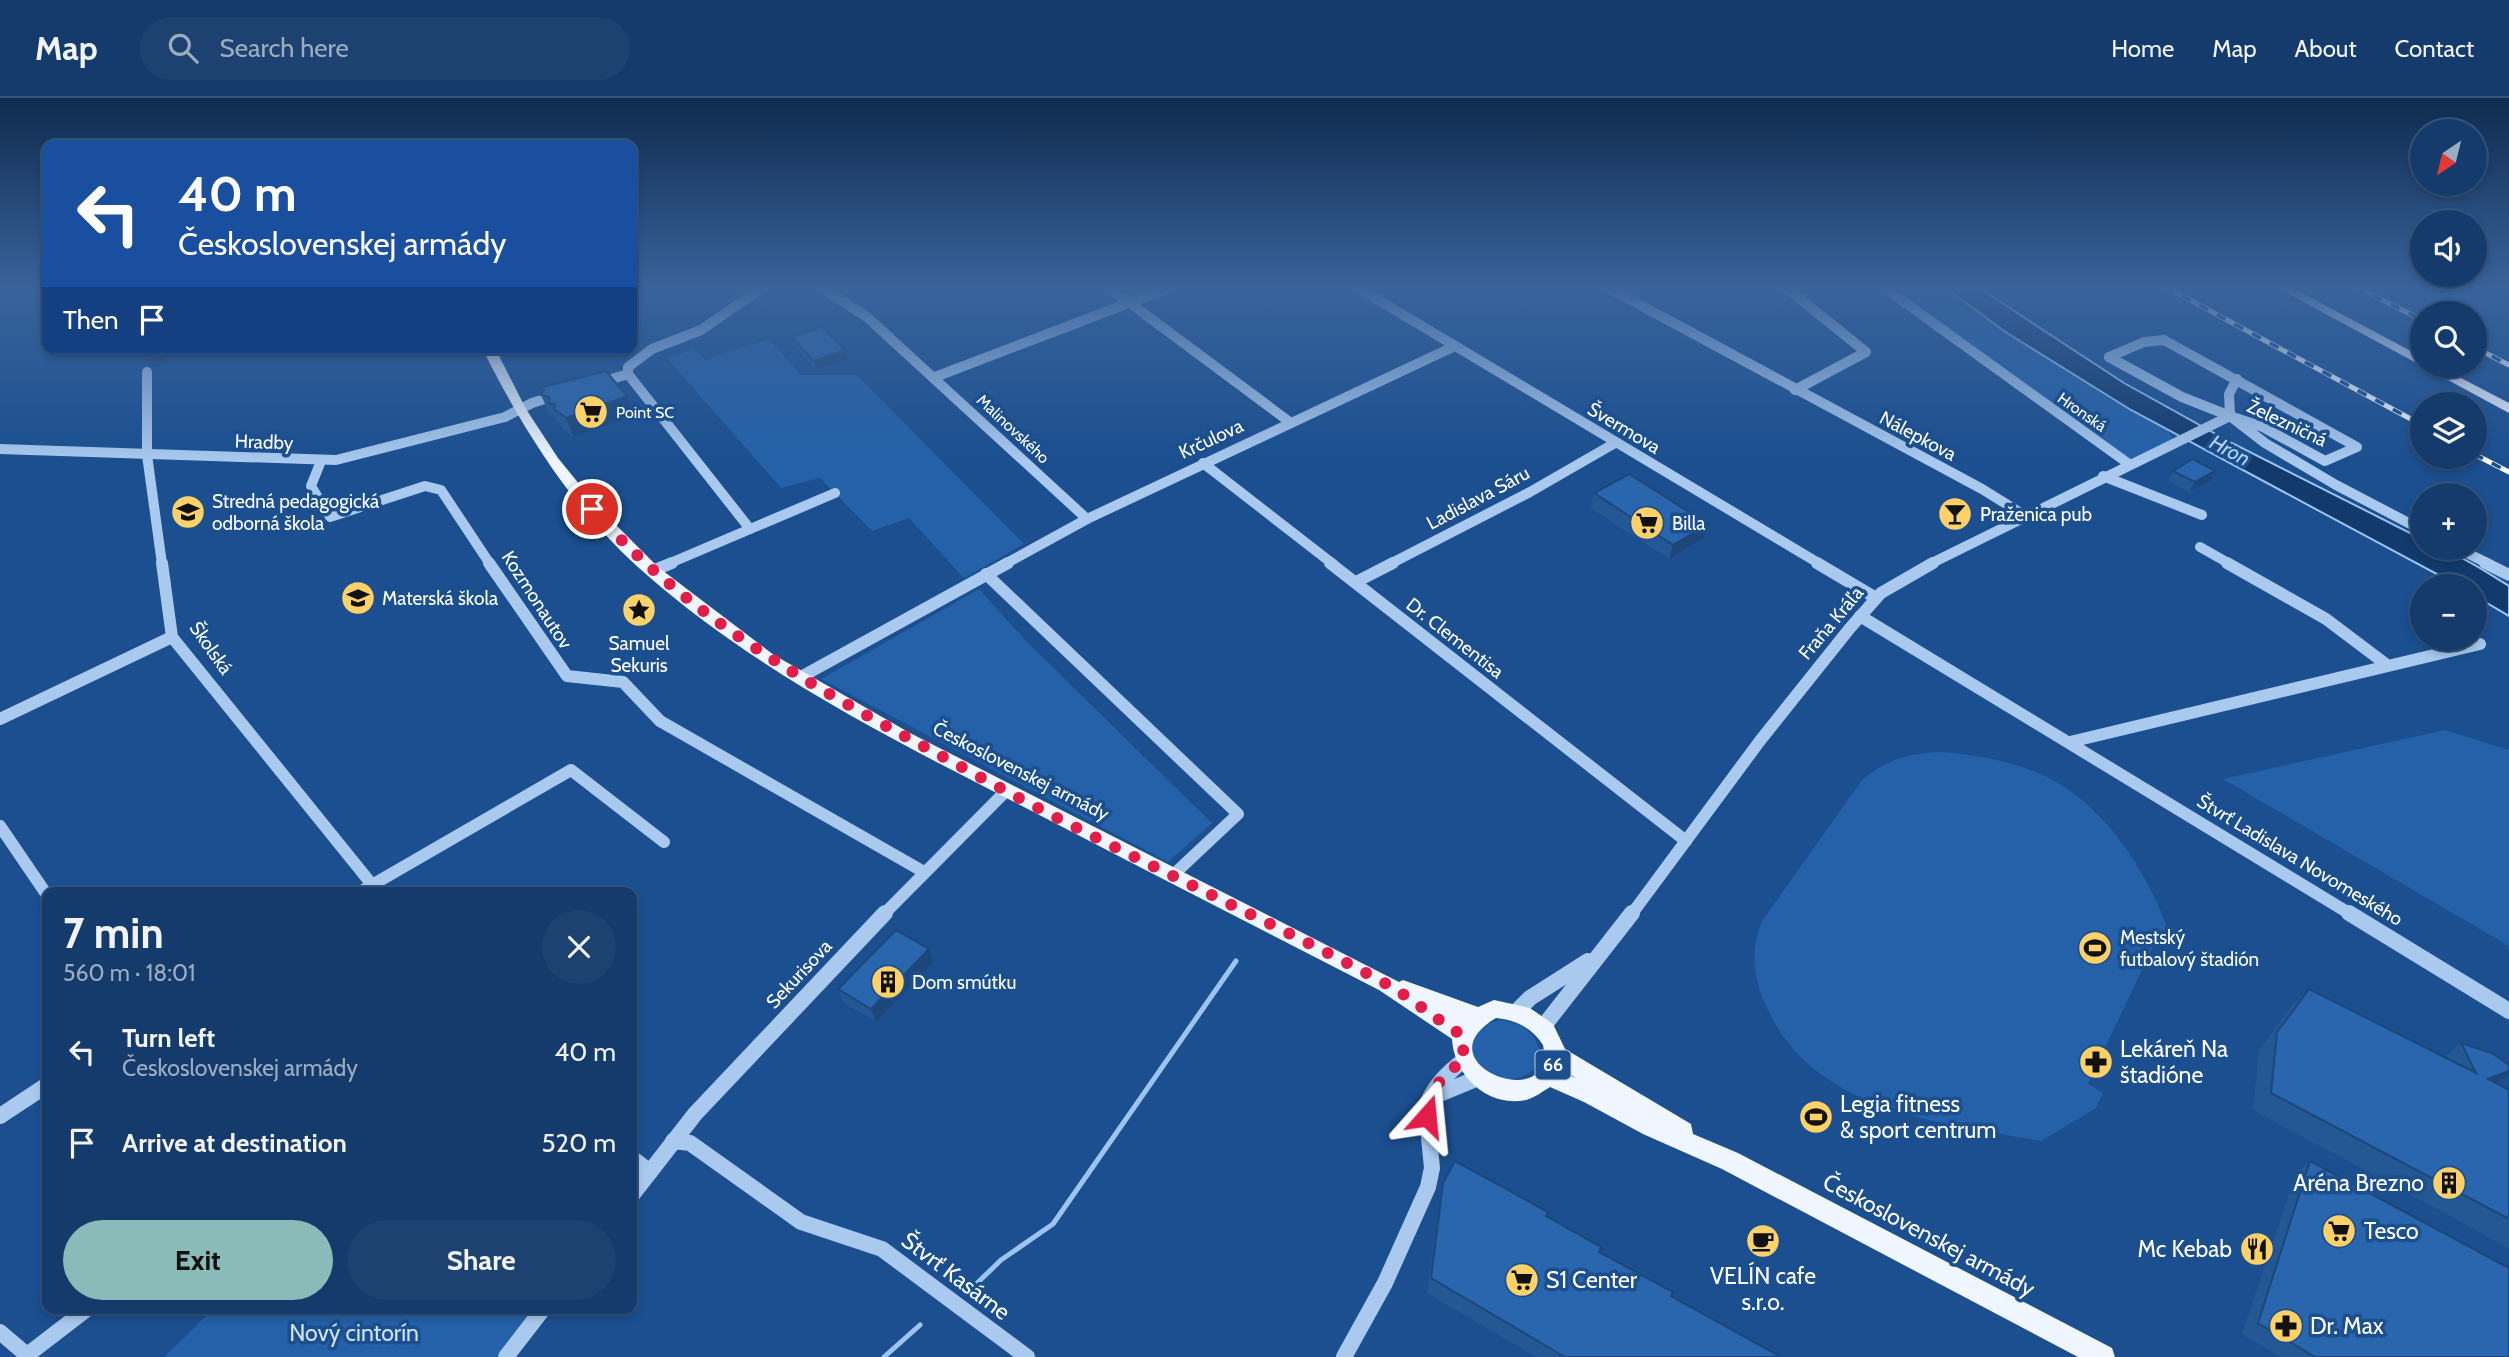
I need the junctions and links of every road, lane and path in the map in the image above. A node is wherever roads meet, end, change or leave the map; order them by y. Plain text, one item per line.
1 (668, 345) edge
2 (898, 345) edge
3 (1020, 345) edge
4 (1186, 345) edge
5 (1712, 345) edge
6 (1857, 345) edge
7 (1964, 345) edge
8 (2138, 345) edge
9 (2173, 345) edge
10 (2390, 345) edge
11 (1455, 346) joint
12 (491, 354) edge
13 (2410, 356) edge
14 (147, 372) dead end
15 (628, 374) junction
16 (935, 377) junction
17 (2451, 378) edge
18 (2237, 379) junction
19 (592, 385) edge
20 (1795, 390) junction
21 (568, 392) edge
22 (519, 409) junction
23 (2509, 409) edge
24 (2230, 416) junction
25 (1291, 423) junction
26 (1615, 443) junction
27 (0, 449) edge
28 (147, 455) junction
29 (321, 461) junction
30 (1203, 463) junction
31 (2129, 464) junction
32 (2104, 476) junction
33 (835, 493) dead end
34 (2024, 515) junction
35 (2202, 515) dead end
36 (1087, 519) junction
37 (2410, 524) edge
38 (750, 529) junction
39 (2200, 547) dead end
40 (2480, 560) edge
41 (652, 571) junction
42 (986, 574) junction
43 (2509, 575) edge
44 (1356, 582) junction
45 (1876, 598) junction
46 (1860, 615) junction
47 (172, 637) junction
48 (2449, 651) edge
49 (2388, 665) junction
50 (799, 678) junction
51 (0, 719) edge
52 (2070, 742) junction
53 (1006, 791) junction
54 (0, 826) edge
55 (1686, 841) junction
56 (664, 842) dead end
57 (924, 872) junction
58 (1172, 876) junction
59 (373, 887) edge
60 (378, 887) edge
61 (42, 888) edge
62 (1597, 955) junction
63 (1387, 984) junction
64 (1517, 1011) junction
65 (2509, 1011) edge
66 (1477, 1016) junction
67 (1543, 1027) junction
68 (1462, 1035) junction
69 (1555, 1054) junction
70 (1464, 1060) junction
71 (1547, 1076) junction
72 (1478, 1078) junction
73 (42, 1088) edge
74 (1432, 1097) junction
75 (0, 1116) edge
76 (673, 1141) junction
77 (1730, 1161) junction
78 (637, 1162) edge
79 (650, 1172) junction
80 (637, 1189) edge
81 (80, 1314) edge
82 (539, 1314) edge
83 (0, 1332) edge
84 (506, 1357) edge
85 (1027, 1357) edge
86 (1344, 1357) edge
87 (2103, 1357) edge

1 - 15 street
2 - 16 street, Malinovského
3 - 16 street
4 - 25 street
5 - 20 street, Nálepkova
6 - 20 street
7 - 31 street, Hronská
8 - 24 street, Železničná
9 - 18 street, Železničná
10 - 13 main road
11 - 25 street, Krčulova
11 - 26 street, Švermova
12 - 22 main road, Československej armády
14 - 28 street, Školská
15 - 19 street
15 - 38 street
16 - 36 street, Malinovského
17 - 23 main road
18 - 24 street, Železničná
18 - 24 street, Železničná
20 - 34 street, Nálepkova
21 - 22 street, Hradby
22 - 29 street, Hradby
22 - 41 main road, Československej armády
24 - 31 street, Fraňa Kráľa
24 - 37 street, Železničná
25 - 30 street, Krčulova
26 - 44 street, Ladislava Sáru
26 - 45 street, Švermova
27 - 28 street, Hradby
28 - 29 street, Hradby
28 - 47 street, Školská
29 - 57 street, Kozmonautov
30 - 36 street, Krčulova
30 - 44 street, Dr. Clementisa
31 - 32 street, Fraňa Kráľa
32 - 34 street, Fraňa Kráľa
32 - 35 street
33 - 38 street
34 - 45 street, Fraňa Kráľa
36 - 42 street, Krčulova
38 - 41 street
39 - 49 street
40 - 43 street
41 - 50 main road, Československej armády
42 - 50 street, Krčulova
42 - 58 street
44 - 55 street, Dr. Clementisa
45 - 46 street, Fraňa Kráľa
46 - 52 street, Štvrť Ladislava Novomeského
46 - 55 street, Fraňa Kráľa
47 - 51 street
47 - 59 street, Školská
48 - 49 street
49 - 52 street
50 - 53 main road, Československej armády
52 - 65 street, Štvrť Ladislava Novomeského
53 - 57 street, Sekurisova
53 - 58 main road, Československej armády
54 - 61 street
55 - 62 street, Fraňa Kráľa
56 - 60 street
57 - 76 street, Sekurisova
58 - 63 main road, Československej armády
62 - 64 street, Fraňa Kráľa
62 - 67 street, Fraňa Kráľa
63 - 66 main road, Československej armády
63 - 68 main road, Československej armády
64 - 66 main road
64 - 67 main road, 66
66 - 68 main road
67 - 69 main road, 66
68 - 70 main road
69 - 71 main road, 66
69 - 77 main road, Československej armády / 66
70 - 72 main road
70 - 74 street
71 - 72 main road, 66
71 - 77 main road, Československej armády / 66
72 - 74 street
73 - 75 street
74 - 86 street
76 - 79 street, Sekurisova
76 - 85 street, Štvrť Kasárne
77 - 87 main road, Československej armády / 66
78 - 79 street
79 - 80 street, Sekurisova
81 - 83 street
82 - 84 street

